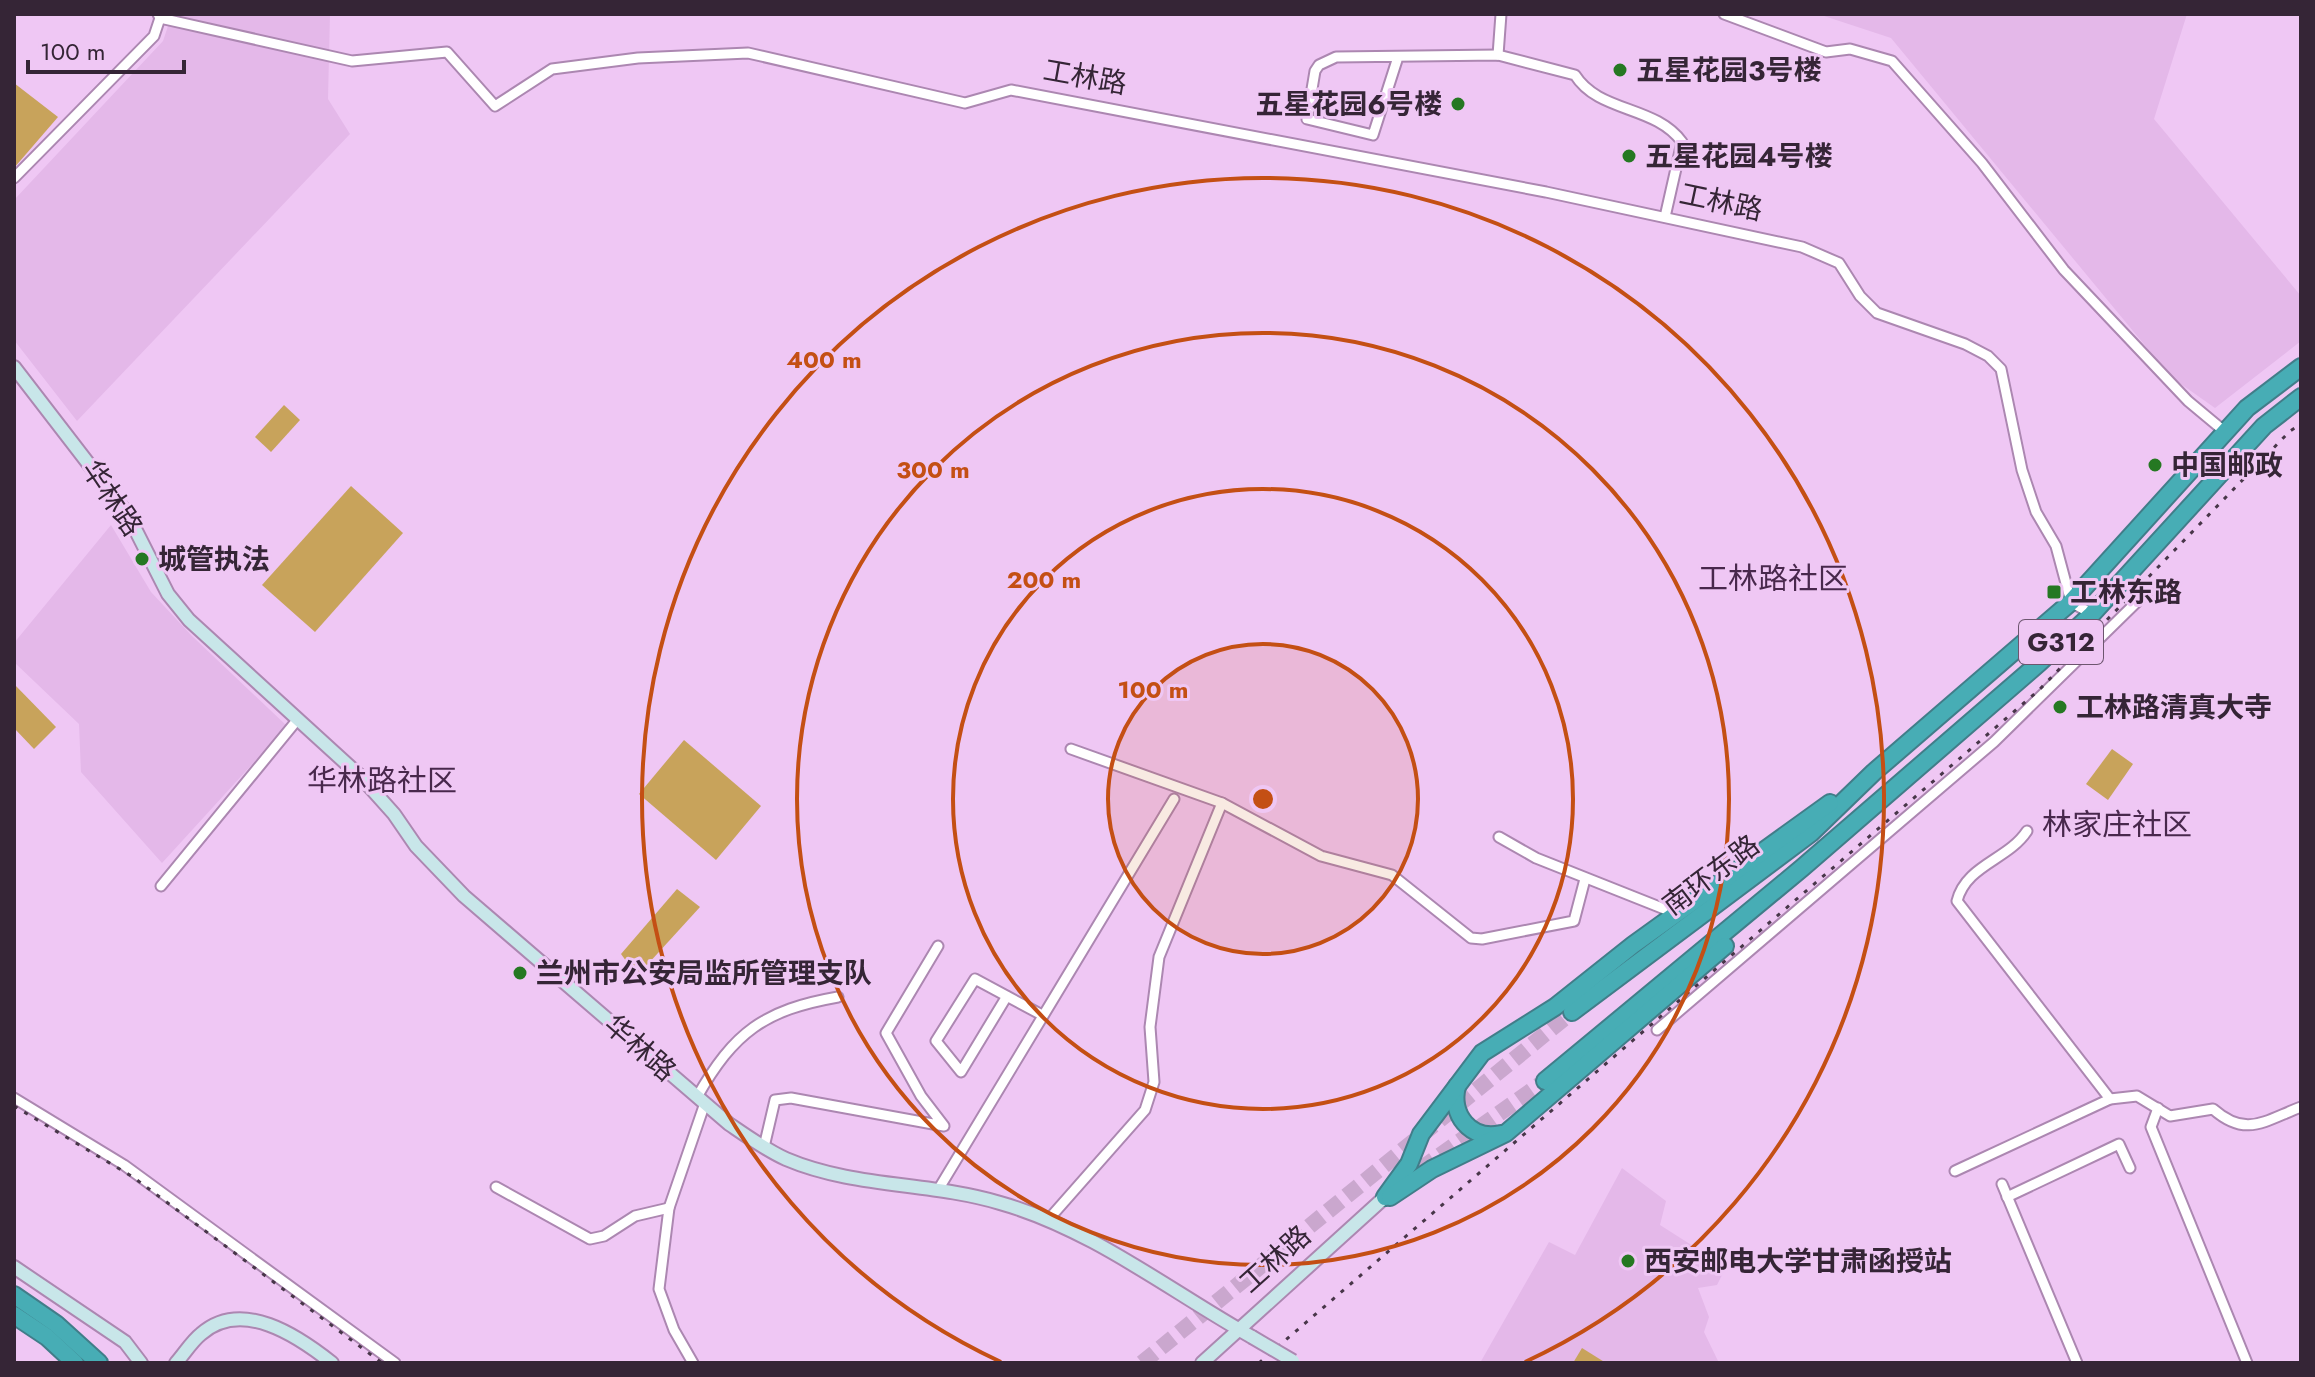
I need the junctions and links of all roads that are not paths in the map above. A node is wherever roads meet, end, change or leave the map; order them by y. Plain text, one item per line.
1 (1501, 14) edge
2 (1724, 14) edge
3 (159, 16) edge
4 (1498, 55) junction
5 (1398, 57) junction
6 (14, 178) edge
7 (1665, 217) junction
8 (14, 367) edge
9 (2301, 367) edge
10 (2301, 397) edge
11 (2224, 431) junction
12 (2148, 591) dead end
13 (2071, 602) junction
14 (2092, 614) junction
15 (298, 719) junction
16 (1071, 749) dead end
17 (1874, 772) junction
18 (1174, 799) dead end
19 (1222, 803) junction
20 (2027, 831) dead end
21 (1499, 837) dead end
22 (1802, 868) junction
23 (1585, 879) junction
24 (161, 886) dead end
25 (1677, 914) junction
26 (938, 946) dead end
27 (1686, 979) junction
28 (1698, 995) junction
29 (1007, 996) junction
30 (838, 997) dead end
31 (1572, 1012) tunnel mouth
32 (1042, 1015) junction
33 (1657, 1030) dead end
34 (1461, 1077) junction
35 (1545, 1081) tunnel mouth
36 (14, 1098) edge
37 (2110, 1099) junction
38 (701, 1100) junction
39 (2301, 1107) edge
40 (2158, 1108) junction
41 (1506, 1133) junction
42 (764, 1147) junction
43 (2130, 1168) dead end
44 (1955, 1171) dead end
45 (2002, 1184) dead end
46 (496, 1187) dead end
47 (938, 1190) junction
48 (1385, 1197) junction
49 (2007, 1197) junction
50 (669, 1208) junction
51 (1048, 1220) junction
52 (14, 1267) edge
53 (14, 1295) edge
54 (14, 1315) edge
55 (1237, 1328) junction
56 (47, 1337) junction
57 (1295, 1362) edge
58 (64, 1363) edge
59 (75, 1363) edge
60 (99, 1363) edge
61 (141, 1363) edge
62 (176, 1363) edge
63 (332, 1363) edge
64 (395, 1363) edge
65 (693, 1363) edge
66 (1202, 1363) edge
67 (2077, 1363) edge
68 (2247, 1363) edge

1 - 4 street
2 - 11 street
3 - 6 street
3 - 7 street, 工林路
4 - 5 street
4 - 7 street
5 - 5 street
7 - 13 street, 工林路
8 - 15 street, 华林路
9 - 11 highway, G312
10 - 14 highway, G312
11 - 13 highway, G312
12 - 28 street
13 - 14 street
13 - 17 highway, G312
14 - 22 highway, G312
15 - 24 street
15 - 38 street, 华林路
16 - 19 street
17 - 25 highway
17 - 31 highway, 南环东路 / G312
18 - 32 street
19 - 23 street
19 - 51 street
20 - 37 street
21 - 23 street
22 - 27 highway
22 - 35 highway, 南环东路 / G312
23 - 25 street
25 - 34 highway
26 - 42 street
27 - 28 street
27 - 41 highway
28 - 33 street
29 - 29 street
29 - 32 street
30 - 38 street
32 - 47 street
34 - 41 highway
34 - 48 highway
36 - 64 street
37 - 40 street
37 - 44 street
38 - 42 street, 华林路
38 - 50 street
39 - 40 street
40 - 68 street
41 - 48 highway
42 - 47 street, 华林路
43 - 49 street
45 - 49 street
46 - 50 street
47 - 51 street, 华林路
48 - 55 street, 工林路
49 - 67 street
50 - 65 street
51 - 55 street, 华林路
52 - 61 street
53 - 60 highway
54 - 56 highway
55 - 57 street, 华林路, bridge
55 - 66 street, 工林路
56 - 58 highway
56 - 59 highway
62 - 63 street

